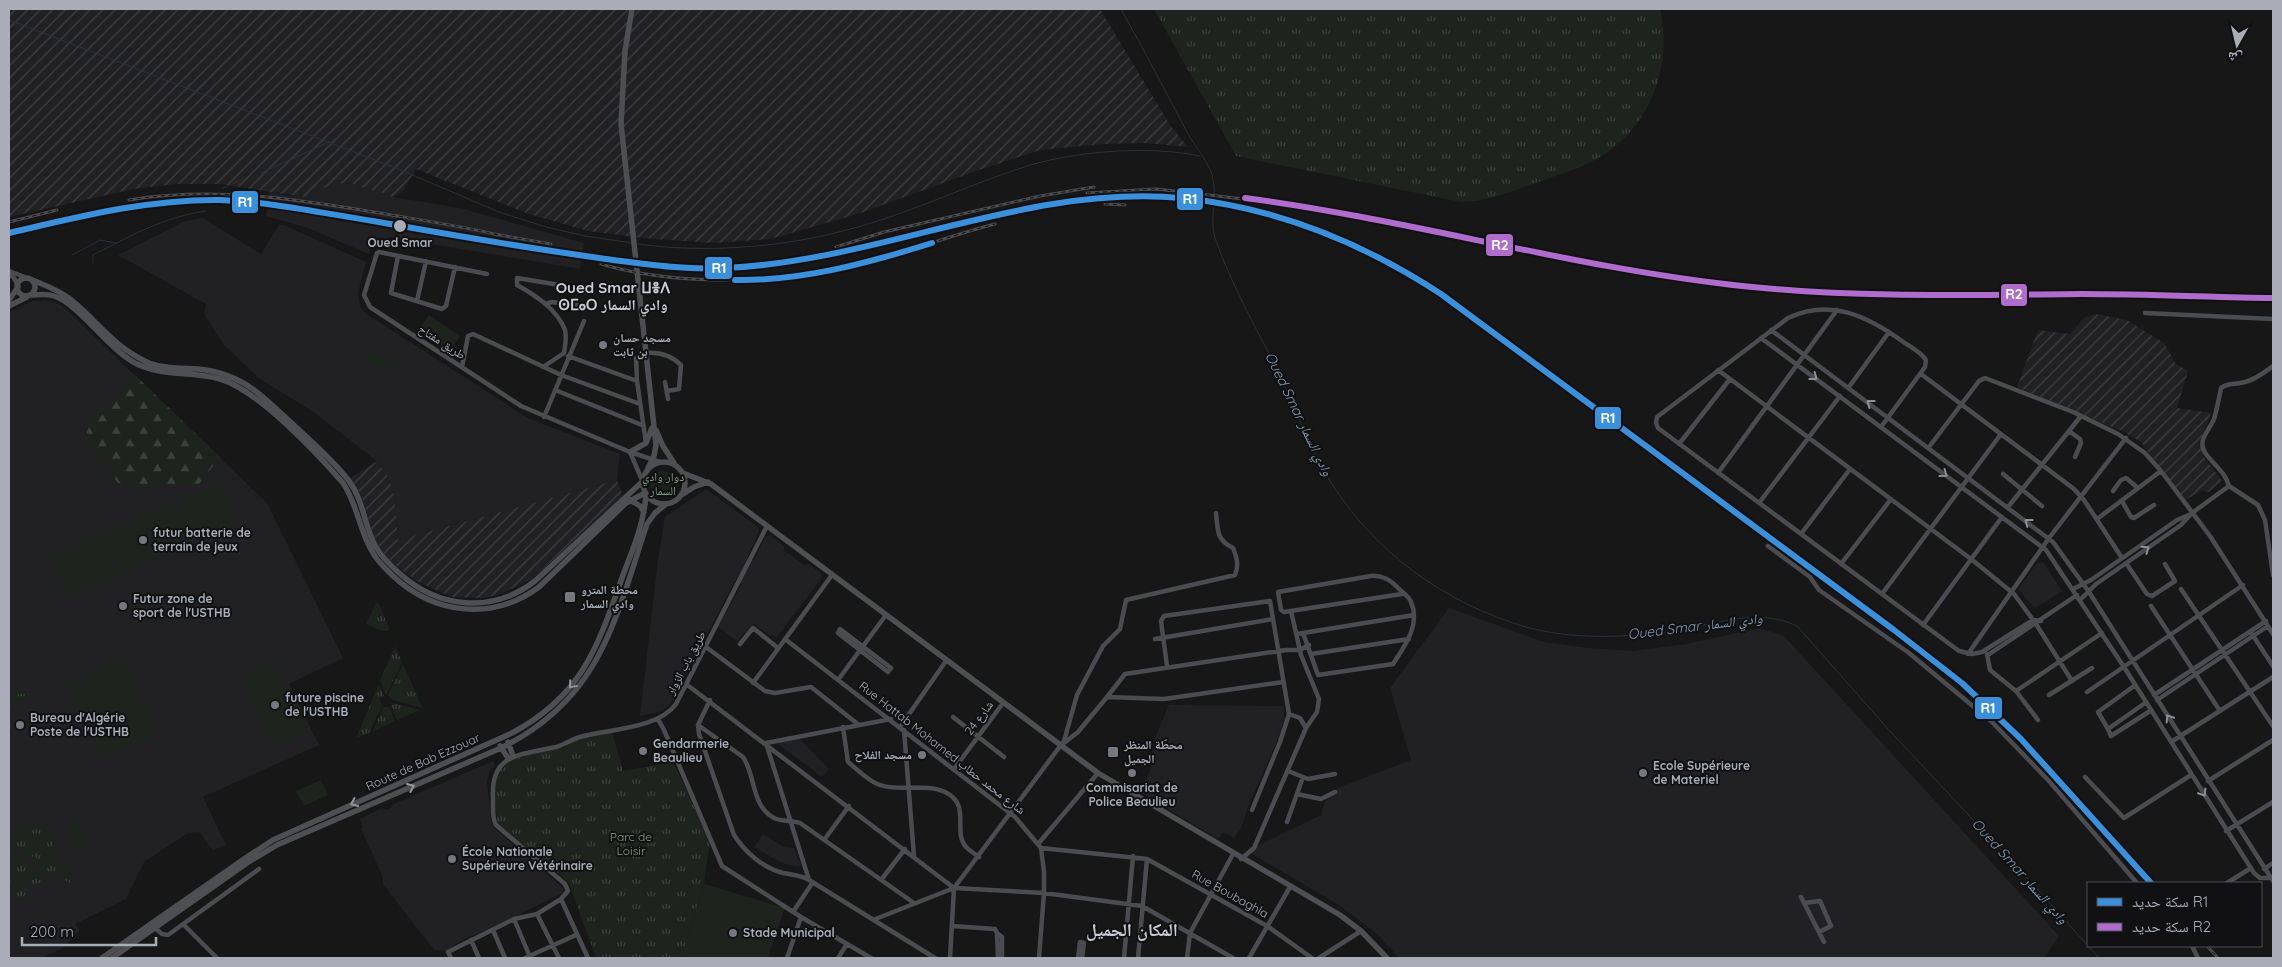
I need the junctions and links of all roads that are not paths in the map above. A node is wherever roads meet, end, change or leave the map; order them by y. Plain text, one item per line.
1 (632, 9) edge
2 (398, 256) junction
3 (426, 261) junction
4 (455, 267) junction
5 (9, 273) edge
6 (487, 274) dead end
7 (30, 279) junction
8 (534, 281) junction
9 (18, 287) junction
10 (590, 290) dead end
11 (533, 294) junction
12 (30, 295) junction
13 (9, 300) edge
14 (417, 301) junction
15 (545, 304) junction
16 (9, 306) edge
17 (583, 306) dead end
18 (1837, 310) junction
19 (2144, 313) dead end
20 (2273, 319) edge
21 (584, 320) dead end
22 (1771, 330) junction
23 (1889, 332) junction
24 (1760, 338) junction
25 (646, 353) junction
26 (564, 354) junction
27 (1805, 355) junction
28 (569, 356) junction
29 (636, 358) dead end
30 (1798, 365) junction
31 (2273, 366) edge
32 (462, 367) junction
33 (544, 367) junction
34 (1718, 370) junction
35 (1921, 374) junction
36 (561, 375) junction
37 (1730, 379) junction
38 (637, 381) junction
39 (665, 382) dead end
40 (1849, 387) junction
41 (555, 390) junction
42 (667, 391) junction
43 (1840, 396) junction
44 (668, 399) dead end
45 (640, 404) junction
46 (1961, 404) junction
47 (1768, 407) junction
48 (2081, 416) junction
49 (544, 417) junction
50 (1889, 417) junction
51 (653, 423) junction
52 (642, 425) junction
53 (1881, 427) junction
54 (2069, 430) junction
55 (2001, 434) junction
56 (1808, 438) junction
57 (2126, 438) junction
58 (646, 443) junction
59 (1679, 444) junction
60 (1929, 447) junction
61 (630, 452) junction
62 (2075, 457) dead end
63 (653, 460) junction
64 (660, 462) junction
65 (2042, 465) junction
66 (648, 468) junction
67 (1850, 469) junction
68 (681, 471) junction
69 (2161, 471) junction
70 (1718, 473) junction
71 (2003, 474) dead end
72 (1969, 479) junction
73 (642, 481) junction
74 (708, 482) junction
75 (2229, 486) junction
76 (1963, 488) junction
77 (2138, 488) junction
78 (2023, 489) junction
79 (2113, 491) dead end
80 (645, 494) junction
81 (681, 496) junction
82 (2080, 496) junction
83 (1892, 499) junction
84 (630, 500) junction
85 (2122, 501) junction
86 (1759, 503) junction
87 (666, 504) junction
88 (2154, 505) dead end
89 (2042, 506) dead end
90 (2008, 507) junction
91 (644, 512) junction
92 (1216, 513) dead end
93 (2192, 513) junction
94 (2002, 517) junction
95 (2097, 519) junction
96 (767, 526) junction
97 (1933, 529) junction
98 (1801, 534) junction
99 (2049, 538) junction
100 (1768, 546) dead end
101 (2043, 547) junction
102 (2123, 557) junction
103 (1971, 559) junction
104 (2126, 563) junction
105 (1841, 564) junction
106 (2164, 564) dead end
107 (832, 575) junction
108 (2273, 575) edge
109 (2083, 584) junction
110 (2243, 585) junction
111 (2073, 589) junction
112 (2181, 589) dead end
113 (2011, 591) junction
114 (2088, 592) junction
115 (1402, 594) junction
116 (1882, 594) junction
117 (2079, 598) junction
118 (2151, 606) dead end
119 (1291, 611) junction
120 (2199, 614) junction
121 (886, 615) junction
122 (1414, 615) junction
123 (608, 618) junction
124 (1273, 618) junction
125 (614, 621) junction
126 (2035, 622) junction
127 (2267, 623) junction
128 (1923, 625) junction
129 (605, 626) junction
130 (610, 632) junction
131 (2102, 632) junction
132 (1304, 633) junction
133 (2252, 633) junction
134 (1297, 634) junction
135 (2170, 634) junction
136 (2273, 634) edge
137 (1163, 636) junction
138 (1155, 638) dead end
139 (785, 639) junction
140 (1409, 639) junction
141 (740, 644) dead end
142 (1309, 645) junction
143 (706, 647) junction
144 (778, 648) junction
145 (862, 648) junction
146 (1300, 650) junction
147 (1278, 652) junction
148 (2224, 652) junction
149 (1987, 653) junction
150 (1311, 654) junction
151 (1968, 654) junction
152 (946, 660) junction
153 (2060, 661) junction
154 (2132, 661) junction
155 (1167, 666) junction
156 (2273, 666) edge
157 (2124, 667) junction
158 (2092, 668) dead end
159 (2194, 672) junction
160 (2273, 677) edge
161 (838, 680) junction
162 (2072, 681) junction
163 (1283, 682) junction
164 (753, 683) junction
165 (686, 684) junction
166 (2134, 686) junction
167 (2016, 691) junction
168 (2087, 692) dead end
169 (2251, 692) junction
170 (2049, 695) dead end
171 (2154, 695) junction
172 (1107, 697) junction
173 (710, 700) junction
174 (2157, 700) junction
175 (1003, 703) junction
176 (2145, 703) junction
177 (2220, 710) junction
178 (2150, 711) junction
179 (1289, 714) junction
180 (953, 717) dead end
181 (658, 719) junction
182 (891, 719) junction
183 (2038, 720) dead end
184 (698, 725) junction
185 (858, 725) junction
186 (2273, 726) edge
187 (843, 727) junction
188 (902, 728) junction
189 (1306, 728) junction
190 (2108, 729) junction
191 (2180, 736) junction
192 (978, 737) junction
193 (501, 738) junction
194 (2273, 740) edge
195 (2171, 742) junction
196 (766, 743) junction
197 (509, 744) junction
198 (1061, 745) junction
199 (501, 748) junction
200 (510, 757) junction
201 (1004, 757) dead end
202 (954, 769) junction
203 (1288, 771) junction
204 (1098, 773) junction
205 (1335, 774) dead end
206 (2191, 775) junction
207 (1303, 777) junction
208 (2085, 777) dead end
209 (2208, 781) junction
210 (908, 788) junction
211 (1335, 792) dead end
212 (1297, 794) junction
213 (2273, 802) edge
214 (849, 806) junction
215 (1252, 810) dead end
216 (1010, 813) junction
217 (790, 820) junction
218 (1287, 822) dead end
219 (2236, 825) junction
220 (2226, 831) junction
221 (824, 840) junction
222 (1040, 846) junction
223 (905, 850) junction
224 (1233, 854) junction
225 (914, 856) junction
226 (1133, 856) junction
227 (979, 857) junction
228 (1147, 859) junction
229 (1241, 859) junction
230 (2273, 863) edge
231 (259, 868) dead end
232 (2251, 868) junction
233 (2264, 869) junction
234 (2271, 879) edge
235 (881, 880) junction
236 (811, 881) junction
237 (2136, 882) edge
238 (2229, 882) edge
239 (954, 888) junction
240 (1290, 888) junction
241 (1044, 893) junction
242 (1209, 896) junction
243 (1801, 897) dead end
244 (561, 899) junction
245 (914, 903) junction
246 (1804, 903) junction
247 (1129, 904) junction
248 (1142, 906) junction
249 (793, 912) junction
250 (537, 914) junction
251 (801, 917) junction
252 (514, 920) junction
253 (873, 920) junction
254 (183, 924) junction
255 (952, 926) junction
256 (1267, 926) junction
257 (155, 928) junction
258 (493, 930) junction
259 (1360, 931) junction
260 (1819, 932) junction
261 (997, 933) junction
262 (1190, 933) junction
263 (576, 935) junction
264 (471, 940) junction
265 (1824, 942) dead end
266 (847, 944) junction
267 (553, 947) junction
268 (2193, 947) edge
269 (2200, 947) edge
270 (2195, 951) junction
271 (108, 957) edge
272 (528, 957) edge
273 (217, 958) edge
274 (451, 958) edge
275 (479, 958) edge
276 (505, 958) edge
277 (559, 958) edge
278 (588, 958) edge
279 (787, 958) edge
280 (838, 958) edge
281 (871, 958) edge
282 (935, 958) edge
283 (950, 958) edge
284 (998, 958) edge
285 (1002, 958) edge
286 (1039, 958) edge
287 (1078, 958) edge
288 (1082, 958) edge
289 (1124, 958) edge
290 (1138, 958) edge
291 (1187, 958) edge
292 (1233, 958) edge
293 (1250, 958) edge
294 (1312, 958) edge
295 (1319, 958) edge
296 (1387, 958) edge
297 (2198, 958) edge

1 - 25 main road
2 - 3 street, طريق مفتاح
2 - 14 street
2 - 32 street, طريق مفتاح
3 - 4 street, طريق مفتاح
3 - 14 street
4 - 6 street, طريق مفتاح
4 - 14 street
5 - 7 street
5 - 9 street
7 - 9 main road
7 - 12 main road
7 - 73 main road
8 - 10 street
8 - 11 street
8 - 11 street
9 - 12 main road
9 - 13 main road
11 - 15 street
12 - 16 main road
12 - 84 main road
15 - 17 street
15 - 26 street
18 - 22 street
18 - 23 street
18 - 27 street
19 - 20 street
21 - 28 street
22 - 24 street
22 - 27 street
23 - 35 street
23 - 40 street
24 - 30 street
24 - 34 street
25 - 42 street
25 - 51 main road
26 - 28 street
26 - 33 street
27 - 30 street
27 - 40 street
28 - 36 street
28 - 38 street
29 - 38 street
30 -> 43 street
30 - 47 street
31 - 75 street
32 - 33 street
32 - 49 street, طريق مفتاح
33 - 36 street
34 - 37 street
34 - 59 street
35 - 46 street
35 - 50 street
36 - 41 street
36 - 45 street
37 - 47 street
37 - 59 street
38 - 45 street
39 - 42 street
50 -> 40 street
41 - 49 street
41 - 52 street
42 - 44 street
43 - 53 street
43 - 56 street
45 - 52 street
46 - 48 street
46 - 55 street
46 - 60 street
47 - 56 street
47 - 70 street
48 - 54 street
48 - 57 street
49 - 61 street, طريق مفتاح
50 - 53 street
50 - 60 street
51 - 58 main road
51 - 63 main road
51 - 68 main road
52 - 58 street
53 -> 76 street
54 - 62 street
54 - 65 street
55 - 65 street
55 - 72 street
56 - 67 street
56 - 86 street
57 - 69 street
57 - 82 street
58 - 61 main road
59 - 70 street
60 - 72 street
61 - 63 street, طريق مفتاح
61 - 73 street
63 - 64 street, طريق مفتاح
63 - 66 main road
64 - 66 main road
64 - 68 main road
65 - 78 street
65 - 82 street
66 - 73 main road
67 - 83 street
67 - 98 street
68 - 74 main road
68 - 81 main road
69 - 77 street
69 - 93 street
70 - 86 street
71 - 78 street
72 - 76 street
72 - 90 street
73 - 80 main road
74 - 81 main road
74 - 96 main road
75 - 93 street
75 - 108 street
76 - 94 street
76 - 97 street
77 - 79 street
77 - 85 street
78 - 89 street
78 - 90 street
80 - 84 main road
80 - 87 main road
80 - 91 main road, Route de Bab Ezzouar
81 - 87 main road
82 - 95 street
82 - 99 street
83 - 97 street
83 - 105 street
84 - 91 main road
85 - 88 street
85 - 95 street
86 - 98 street
87 - 125 main road, Route de Bab Ezzouar
99 -> 90 street
91 - 123 main road, Route de Bab Ezzouar
92 - 198 street
93 - 102 street
104 -> 93 street
93 - 110 street
94 - 101 street
94 - 103 street
95 - 102 street
96 - 107 main road
96 - 143 street, طريق باب الزوار
97 - 103 street
97 - 116 street
98 - 105 street
99 - 101 street
99 - 109 street
100 - 237 street
101 - 111 street
101 - 113 street
102 - 104 street
102 - 109 street
103 - 113 street
103 - 128 street
104 - 106 street
104 - 114 street
105 - 116 street
107 - 121 main road
107 - 139 street
109 - 111 street
109 - 114 street
110 - 120 street
110 - 127 street
111 - 117 street
112 - 120 street
113 - 126 street
113 - 151 street
114 - 117 street
114 - 154 street
115 - 119 street
115 - 119 street
115 - 122 street
116 - 128 street
117 - 126 street
117 - 131 street
118 - 135 street
119 - 134 street
120 - 135 street
120 - 148 street
121 - 145 street
121 - 152 main road
122 - 132 street
122 - 140 street
123 - 125 main road
123 - 129 main road, Route de Bab Ezzouar
124 - 137 street
124 - 137 street
124 - 147 street
125 - 130 main road, Route de Bab Ezzouar
126 - 149 street
126 - 153 street
127 - 133 street
127 - 136 street
128 - 151 street
129 - 130 main road
129 -> 193 main road, Route de Bab Ezzouar
130 - 197 main road, Route de Bab Ezzouar
131 - 153 street
131 - 157 street
132 - 134 street
132 - 142 street
133 - 148 street
133 - 156 street
134 - 146 street
135 - 154 street
135 - 159 street
137 - 138 street
137 - 155 street
139 - 144 street
139 - 161 street, Rue Hattab Mohamed شارع محمد حطاب
140 - 150 street
140 - 150 street
141 - 144 street
142 - 146 street
142 - 150 street
143 - 164 street
143 - 165 street, طريق باب الزوار
144 - 164 street
145 - 145 street
145 - 145 street
145 - 161 street
146 - 147 street
146 - 189 street
147 - 155 street
147 - 163 street
148 - 159 street
148 - 169 street
149 - 151 street
149 - 167 street
152 - 175 main road
152 - 188 street
153 - 162 street
153 - 167 street
154 - 157 street
154 - 171 street
155 - 172 street
157 - 166 street
157 - 168 street
158 - 162 street
159 - 171 street
159 - 174 street
159 - 177 street
160 - 169 street
161 - 182 street, Rue Hattab Mohamed شارع محمد حطاب
162 - 170 street
163 - 172 street
163 - 179 street
164 - 185 street
165 - 173 street
165 - 181 street, طريق باب الزوار
166 - 176 street
166 - 190 street
167 - 183 street
169 - 177 street
169 - 186 street
171 - 174 street
172 - 198 street
173 - 184 street
173 - 196 street
191 -> 174 street
175 - 192 street, شارع 24
175 - 198 main road
176 - 178 street
176 - 190 street
177 - 191 street
178 - 190 street
178 - 195 street
179 - 189 street
179 - 215 street
180 - 192 street
181 - 200 street
181 - 249 street
182 - 185 street
182 - 188 street, Rue Hattab Mohamed شارع محمد حطاب
184 - 217 street
184 - 236 street
185 - 187 street
187 - 196 street
187 - 210 street
188 - 202 street, Rue Hattab Mohamed شارع محمد حطاب
188 - 210 street
189 - 203 street
191 - 195 street
191 - 209 street
192 - 201 street
192 - 202 street, شارع 24
193 - 197 main road
193 - 199 main road
193 -> 271 main road, Route de Bab Ezzouar
194 - 209 street
195 - 206 street
196 - 214 street
196 - 217 street
197 - 199 main road, Route de Bab Ezzouar
197 - 200 main road
198 - 204 main road
198 - 216 street
199 - 200 main road
257 -> 199 main road, Route de Bab Ezzouar
200 - 244 street
202 - 216 street, Rue Hattab Mohamed شارع محمد حطاب
203 - 207 street
203 - 229 street
204 - 222 street
204 - 224 main road
205 - 207 street
206 - 208 street
206 -> 220 street
207 - 212 street
209 - 219 street
210 - 225 street
210 - 227 street
211 - 212 street
212 - 218 street
213 - 219 street
214 - 221 street
214 - 223 street
216 - 222 street, Rue Hattab Mohamed شارع محمد حطاب
216 - 227 street
217 - 221 street
217 - 236 street
219 - 220 street
219 - 233 street
220 - 232 street
221 - 235 street
222 - 226 street, Rue Boubaghla
222 - 241 street
223 - 225 street
223 - 235 street
224 - 229 main road
224 - 242 street
225 - 239 street
226 - 228 street, Rue Boubaghla
226 - 247 street
227 - 239 street
228 - 242 street, Rue Boubaghla
228 - 248 street
229 - 240 main road
230 - 233 street
231 - 254 street
232 - 234 street
232 - 238 street
233 - 234 street
235 - 245 street
236 - 249 street
236 - 253 street
239 - 241 street
239 - 245 street
239 - 255 street
240 - 256 street
240 - 259 main road
241 - 247 street
241 - 286 street
242 - 256 street, Rue Boubaghla
242 - 262 street
243 - 246 street
244 - 250 street
244 - 263 street
245 - 253 street
246 - 260 street
246 - 260 street
247 - 248 street
247 - 289 street
248 - 262 street
248 - 290 street
249 - 251 street
250 - 252 street
250 - 267 street
251 - 266 street
251 - 279 street
252 - 258 street
252 - 272 street
253 - 282 street
254 - 257 street
254 - 273 street
255 - 261 street
255 - 283 street
256 - 293 street
256 - 294 street, Rue Boubaghla
257 - 271 main road, Route de Bab Ezzouar
258 - 264 street
258 - 276 street
259 - 295 street
259 - 296 main road
260 - 265 street
261 - 284 street
261 - 285 street
262 - 291 street
262 - 292 street
263 - 267 street
263 - 278 street
264 - 274 street
264 - 275 street
266 - 280 street
266 - 281 street
267 - 272 street
267 - 277 street
268 - 270 street
269 - 270 street
270 - 297 street
287 - 288 street

